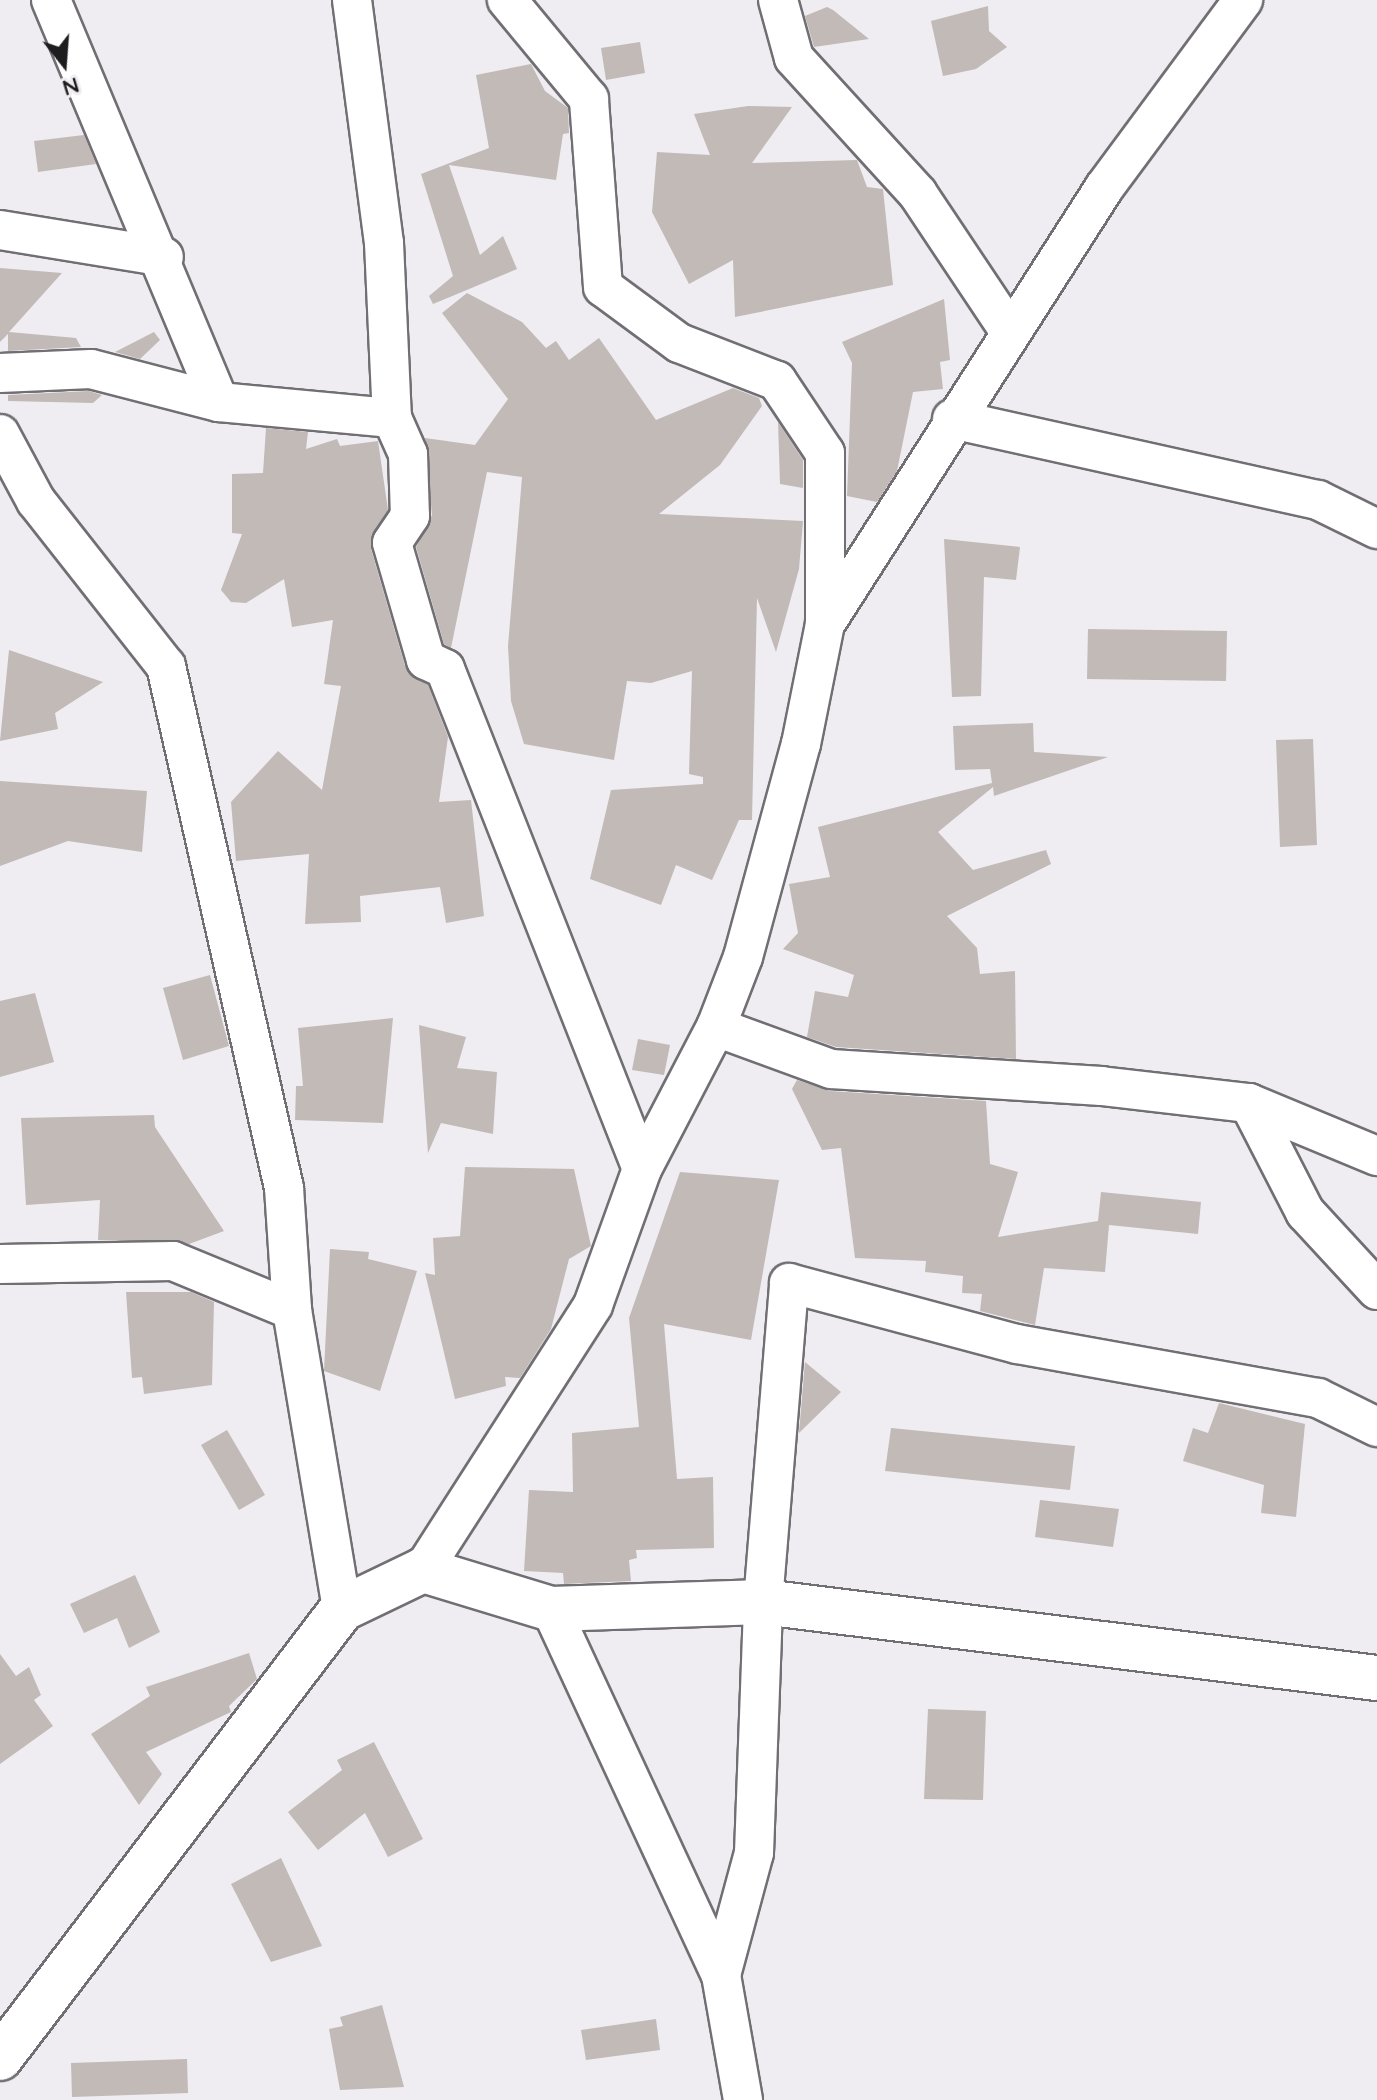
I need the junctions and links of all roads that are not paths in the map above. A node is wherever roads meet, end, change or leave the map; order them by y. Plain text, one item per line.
1 (51, 0) edge
2 (352, 0) edge
3 (507, 0) edge
4 (778, 0) edge
5 (1243, 0) edge
6 (0, 230) edge
7 (164, 257) junction
8 (1010, 332) junction
9 (0, 373) edge
10 (219, 402) junction
11 (392, 418) junction
12 (952, 419) junction
13 (0, 434) edge
14 (1377, 529) edge
15 (825, 624) junction
16 (716, 1027) junction
17 (1249, 1103) junction
18 (1377, 1156) edge
19 (642, 1169) junction
20 (0, 1264) edge
21 (1377, 1290) edge
22 (292, 1310) junction
23 (1377, 1427) edge
24 (423, 1570) junction
25 (763, 1602) junction
26 (342, 1609) junction
27 (551, 1609) junction
28 (1377, 1678) edge
29 (721, 1975) junction
30 (0, 2058) edge
31 (743, 2100) edge

1 - 7 street
2 - 11 street
3 - 15 street
4 - 8 street
5 - 8 street
6 - 7 street
7 - 10 street
8 - 12 street
9 - 10 street
10 - 11 street
11 - 19 street
12 - 14 street
12 - 15 street
13 - 22 street
15 - 16 street
16 - 17 street
16 - 19 street
17 - 18 street
17 - 21 street
19 - 24 street
20 - 22 street
22 - 26 street
23 - 25 street
24 - 26 street
24 - 27 street
25 - 27 street
25 - 28 street
25 - 29 street
26 - 30 street
27 - 29 street
29 - 31 street

